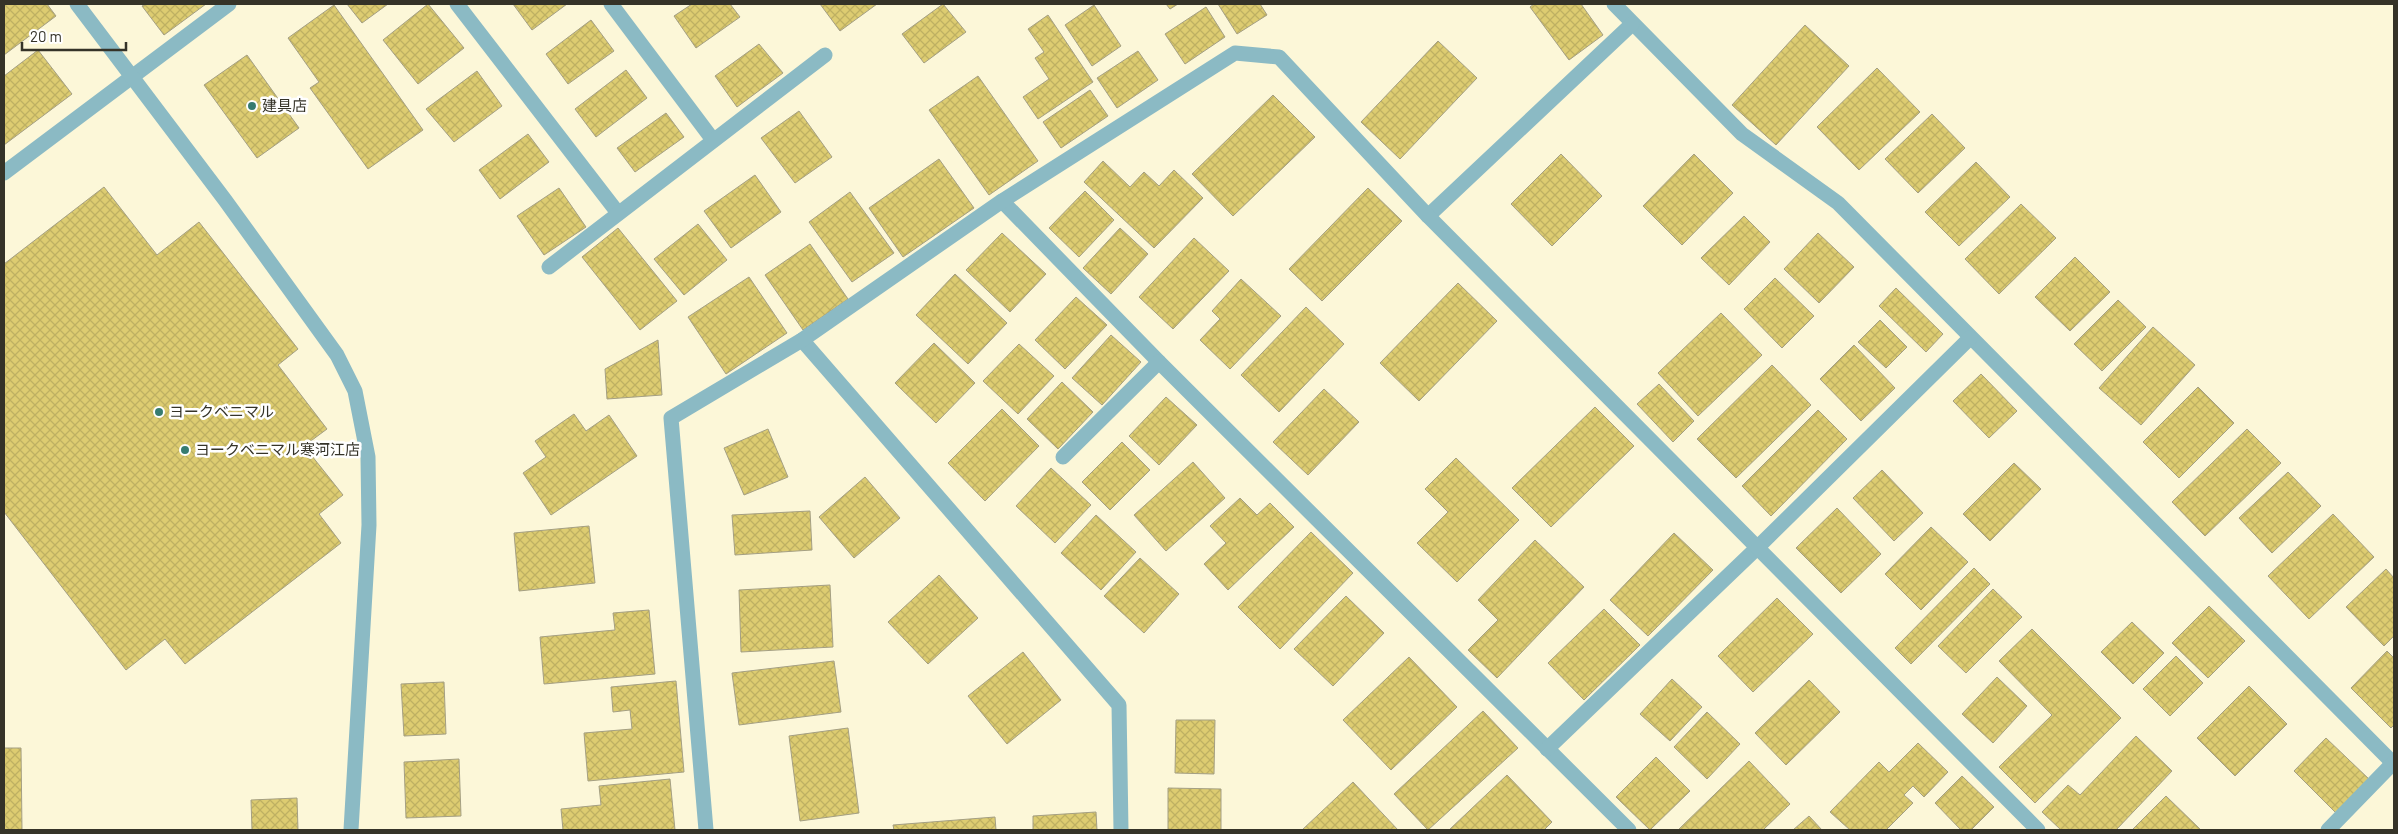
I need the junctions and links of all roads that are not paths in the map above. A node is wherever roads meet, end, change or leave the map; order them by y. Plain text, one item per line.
1 (77, 4) edge
2 (229, 4) edge
3 (457, 4) edge
4 (611, 4) edge
5 (1614, 4) edge
6 (1632, 24) junction
7 (825, 55) dead end
8 (133, 77) junction
9 (713, 140) junction
10 (4, 173) edge
11 (1002, 201) junction
12 (618, 213) junction
13 (1428, 216) junction
14 (549, 267) dead end
15 (1970, 338) junction
16 (802, 340) junction
17 (1159, 362) junction
18 (1063, 456) dead end
19 (1758, 547) junction
20 (1546, 749) junction
21 (2394, 763) edge
22 (351, 830) edge
23 (706, 830) edge
24 (1121, 830) edge
25 (1629, 830) edge
26 (2038, 830) edge
27 (2328, 830) edge

1 - 8 street
2 - 8 street
3 - 12 street
4 - 9 street
5 - 6 street
6 - 13 street
6 - 15 street
7 - 9 street
8 - 10 street
8 - 22 street
9 - 12 street
11 - 13 street
11 - 16 street
11 - 17 street
12 - 14 street
13 - 19 street
15 - 19 street
15 - 21 street
16 - 23 street
16 - 24 street
17 - 18 street
17 - 20 street
19 - 20 street
19 - 26 street
20 - 25 street
21 - 27 street

